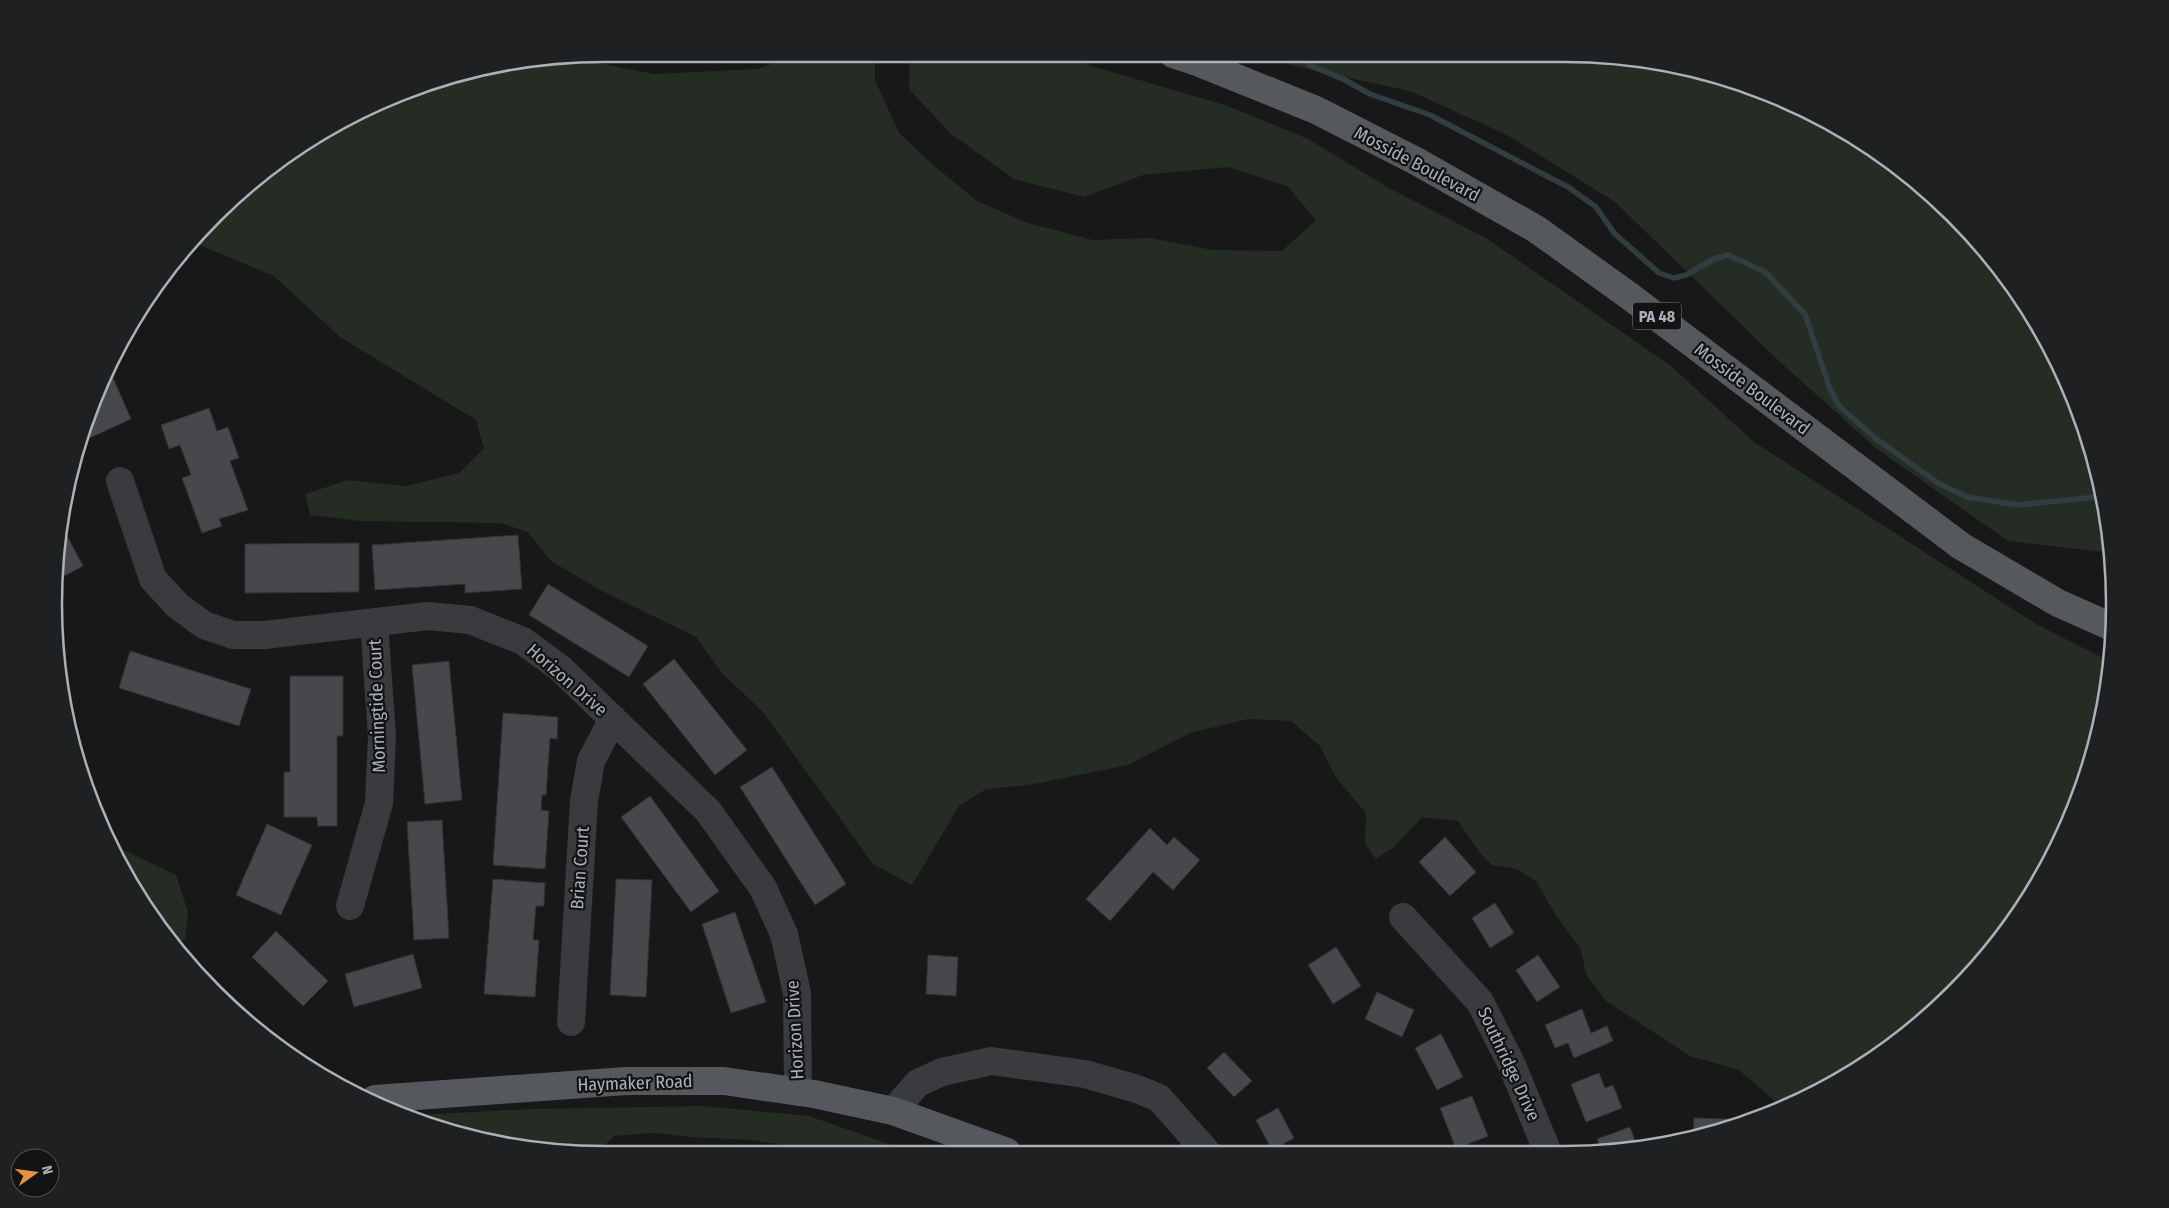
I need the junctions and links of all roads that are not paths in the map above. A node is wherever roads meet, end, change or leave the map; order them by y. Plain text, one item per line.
1 (1197, 62) edge
2 (120, 481) dead end
3 (374, 622) junction
4 (2105, 624) edge
5 (613, 719) junction
6 (350, 906) dead end
7 (1403, 917) dead end
8 (570, 1022) dead end
9 (798, 1092) junction
10 (386, 1099) edge
11 (893, 1111) junction
12 (990, 1146) edge
13 (1201, 1146) edge
14 (1545, 1146) edge

1 - 4 main road, Mosside Boulevard / PA 48
2 - 3 street, Horizon Drive
3 - 5 street, Horizon Drive
3 - 6 street, Morningtide Court
5 - 8 street, Brian Court
5 - 9 street, Horizon Drive
7 - 14 street, Southridge Drive
9 - 10 main road, Haymaker Road
9 - 11 main road, Haymaker Road
11 - 12 main road, Haymaker Road
11 - 13 street

